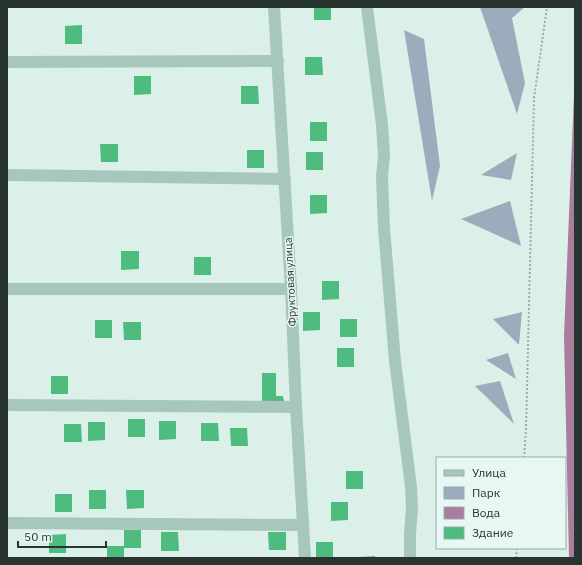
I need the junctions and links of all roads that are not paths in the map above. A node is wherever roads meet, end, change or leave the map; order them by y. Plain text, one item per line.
1 (274, 7) edge
2 (367, 7) edge
3 (278, 61) junction
4 (7, 62) edge
5 (7, 175) edge
6 (285, 179) junction
7 (7, 289) edge
8 (291, 289) junction
9 (7, 406) edge
10 (296, 407) junction
11 (7, 523) edge
12 (303, 525) junction
13 (304, 558) edge
14 (410, 558) edge

1 - 3 street, Фруктовая улица
2 - 14 street
3 - 4 street
3 - 6 street, Фруктовая улица
5 - 6 street
6 - 8 street, Фруктовая улица
7 - 8 street
8 - 10 street, Фруктовая улица
9 - 10 street
10 - 12 street, Фруктовая улица
11 - 12 street
12 - 13 street, Фруктовая улица

